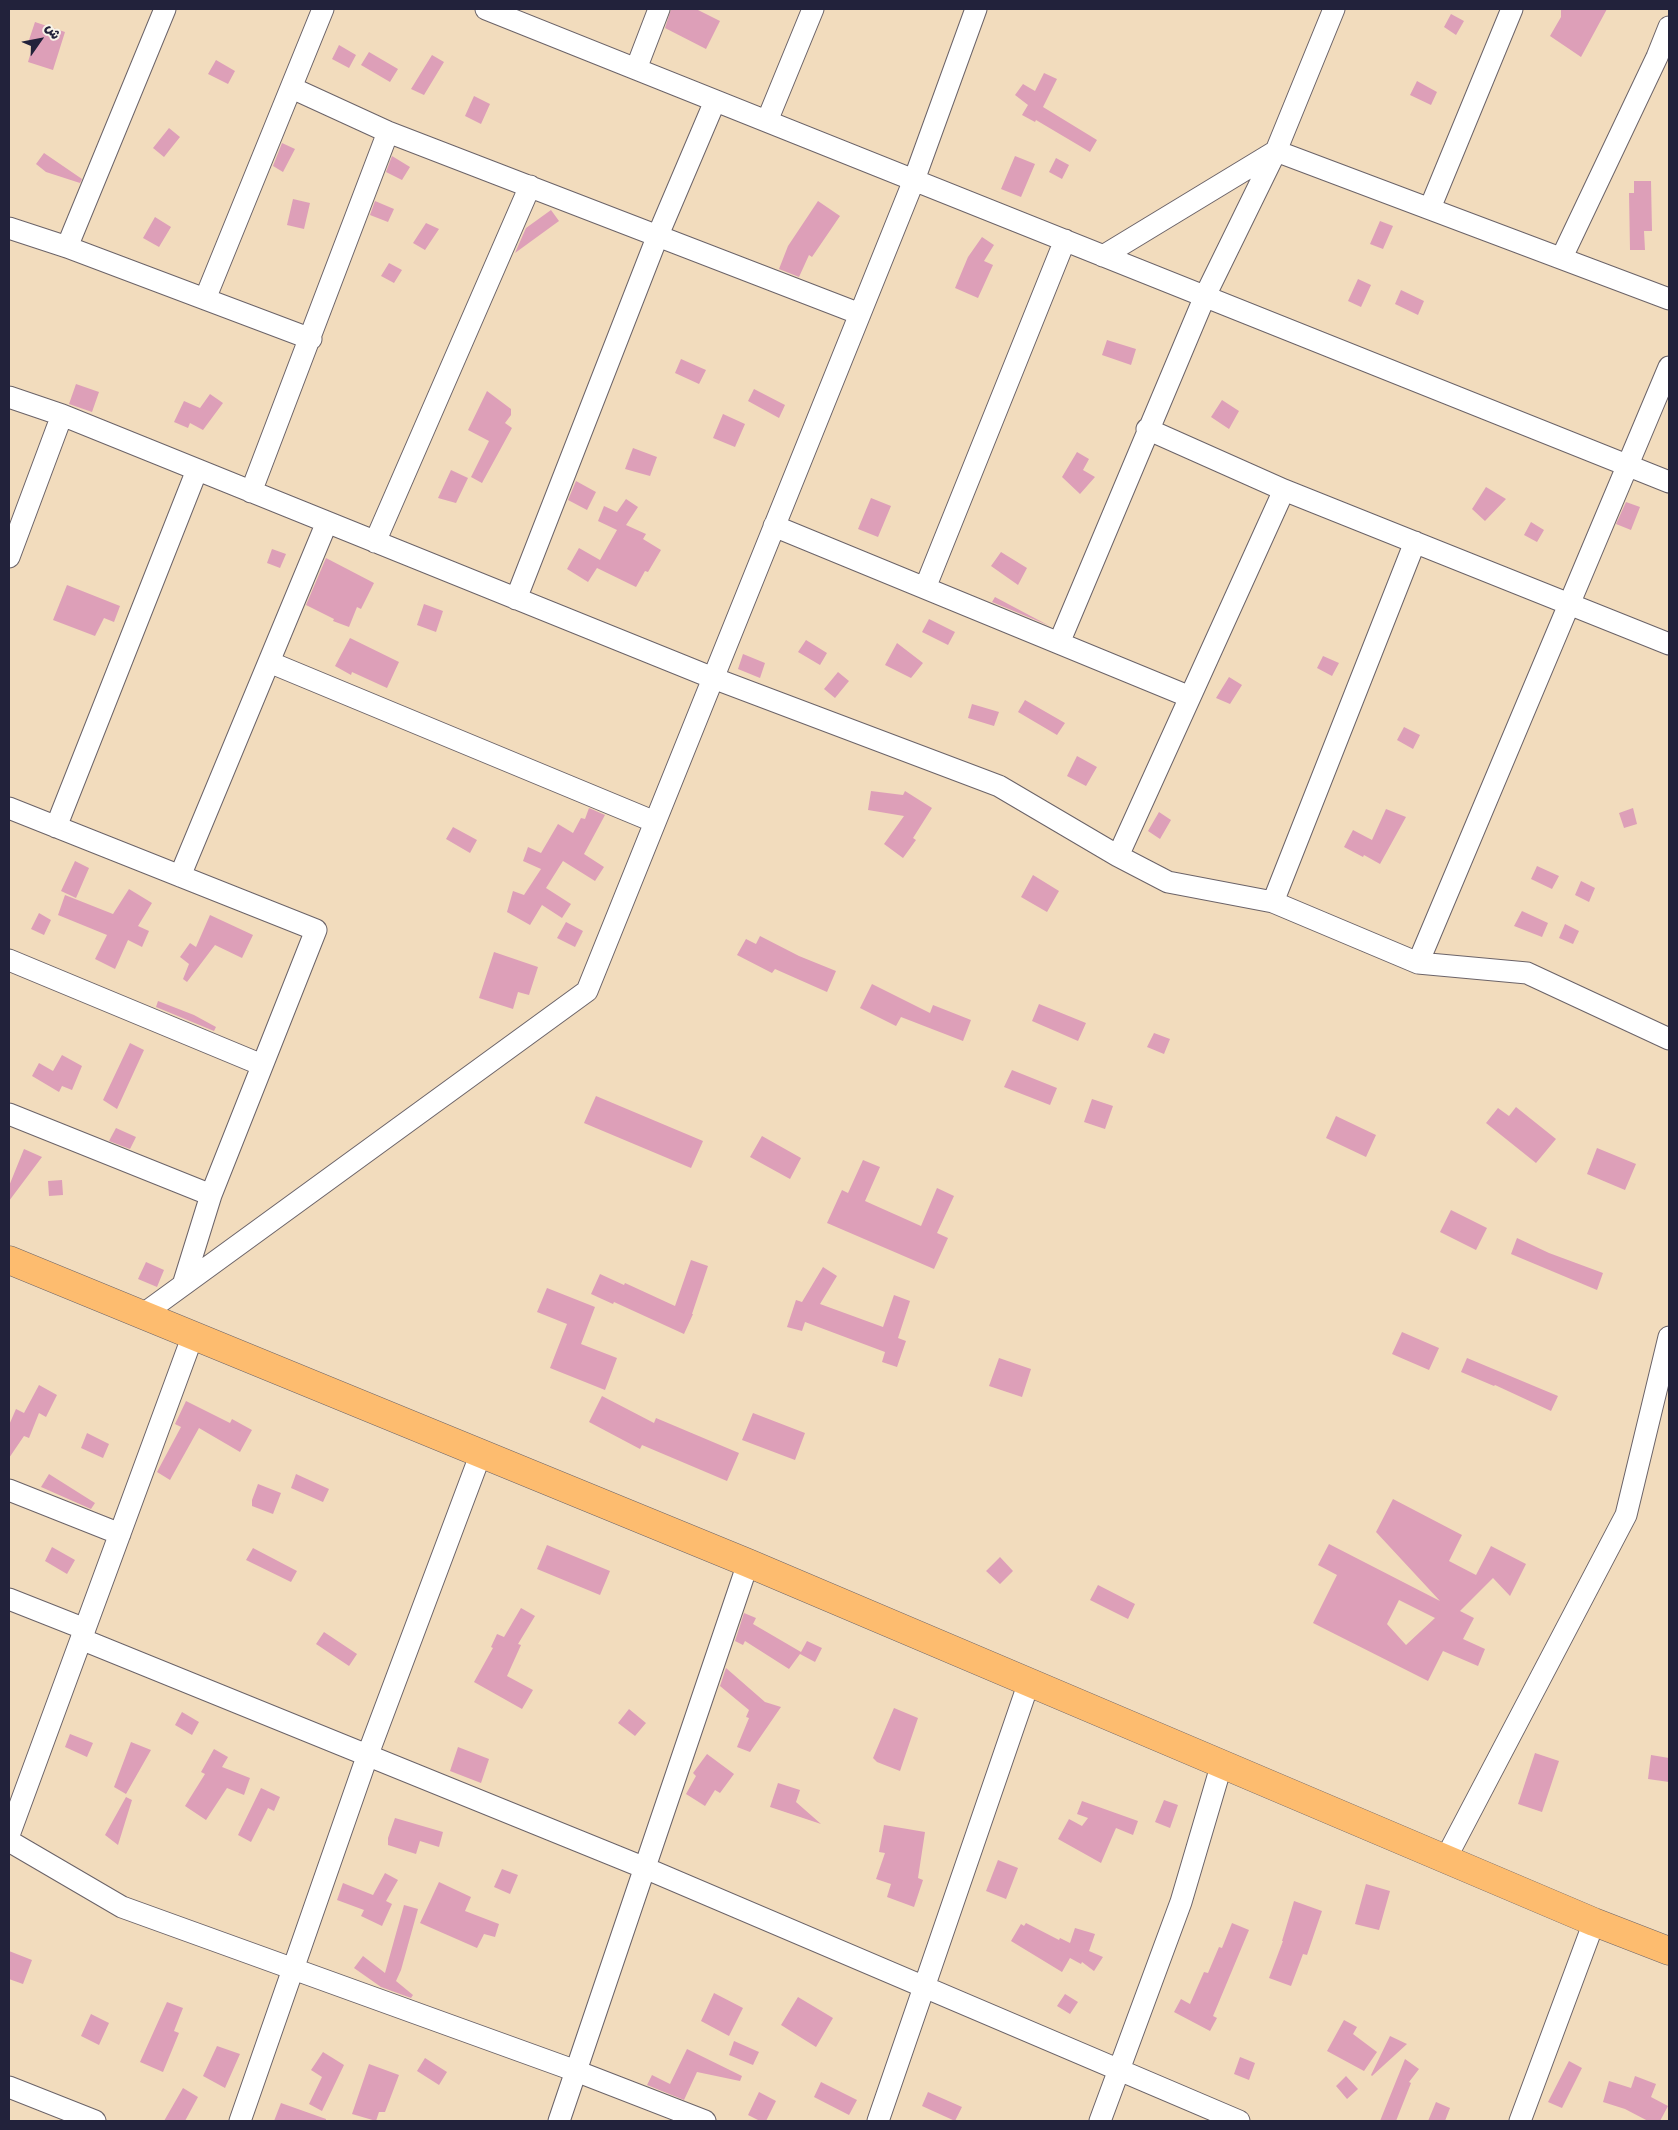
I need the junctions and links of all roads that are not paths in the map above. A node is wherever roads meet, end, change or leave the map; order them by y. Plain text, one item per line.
1 (165, 9) edge
2 (323, 9) edge
3 (486, 9) edge
4 (659, 9) edge
5 (813, 9) edge
6 (976, 9) edge
7 (1334, 9) edge
8 (1512, 9) edge
9 (1669, 26) edge
10 (1663, 60) edge
11 (636, 69) junction
12 (292, 88) junction
13 (715, 101) junction
14 (767, 121) junction
15 (388, 132) junction
16 (1276, 151) junction
17 (914, 180) junction
18 (530, 186) junction
19 (1430, 208) junction
20 (9, 228) edge
21 (658, 235) junction
22 (1065, 240) junction
23 (68, 247) junction
24 (1103, 256) junction
25 (1562, 257) junction
26 (1205, 296) junction
27 (205, 299) junction
28 (1669, 299) edge
29 (860, 314) junction
30 (311, 339) junction
31 (1669, 367) edge
32 (9, 397) edge
33 (62, 415) junction
34 (1147, 429) junction
35 (1626, 465) junction
36 (196, 470) junction
37 (1669, 482) edge
38 (1284, 490) junction
39 (251, 492) junction
40 (327, 522) junction
41 (774, 526) junction
42 (375, 542) junction
43 (1416, 542) junction
44 (9, 557) edge
45 (925, 588) junction
46 (516, 599) junction
47 (1568, 603) junction
48 (1059, 643) junction
49 (1669, 644) edge
50 (269, 662) junction
51 (713, 678) junction
52 (1190, 697) junction
53 (9, 808) edge
54 (655, 822) junction
55 (56, 827) junction
56 (1118, 856) junction
57 (180, 876) junction
58 (1273, 902) junction
59 (9, 960) edge
60 (1418, 963) junction
61 (1669, 1039) edge
62 (262, 1065) junction
63 (9, 1114) edge
64 (211, 1195) junction
65 (9, 1260) edge
66 (183, 1285) junction
67 (142, 1315) junction
68 (193, 1335) junction
69 (1669, 1337) edge
70 (481, 1453) junction
71 (9, 1490) edge
72 (120, 1534) junction
73 (748, 1563) junction
74 (9, 1599) edge
75 (83, 1634) junction
76 (1029, 1682) junction
77 (368, 1754) junction
78 (1222, 1763) junction
79 (9, 1835) edge
80 (9, 1841) edge
81 (1446, 1858) junction
82 (645, 1868) junction
83 (1594, 1922) junction
84 (1669, 1951) edge
85 (292, 1969) junction
86 (924, 1987) junction
87 (576, 2071) junction
88 (1118, 2071) junction
89 (9, 2087) edge
90 (95, 2121) edge
91 (240, 2121) edge
92 (559, 2121) edge
93 (705, 2121) edge
94 (878, 2121) edge
95 (1100, 2121) edge
96 (1239, 2121) edge
97 (1520, 2121) edge

1 - 23 street
2 - 12 street
3 - 11 street
4 - 11 street
5 - 14 street
6 - 17 street
7 - 16 street
8 - 19 street
9 - 10 street
10 - 25 street
11 - 13 street
12 - 15 street
12 - 27 street
13 - 14 street
13 - 21 street
14 - 17 street
15 - 18 street
15 - 30 street
16 - 19 street
16 - 24 street
16 - 26 street
17 - 22 street
17 - 29 street
18 - 21 street
18 - 42 street
19 - 25 street
20 - 23 street
21 - 29 street
21 - 46 street
22 - 24 street
22 - 45 street
23 - 27 street
24 - 26 street
25 - 28 street
26 - 34 street
26 - 35 street
27 - 30 street
29 - 41 street
30 - 39 street
31 - 35 street
32 - 33 street
33 - 36 street
33 - 44 street
34 - 38 street
34 - 48 street
35 - 37 street
35 - 47 street
36 - 39 street
36 - 55 street
38 - 43 street
38 - 52 street
39 - 40 street
40 - 42 street
40 - 50 street
41 - 45 street
41 - 51 street
42 - 46 street
43 - 47 street
43 - 58 street
45 - 48 street
46 - 51 street
47 - 49 street
47 - 60 street
48 - 52 street
50 - 54 street
50 - 57 street
51 - 54 street
51 - 56 street
52 - 56 street
53 - 55 street
54 - 66 street
55 - 57 street
56 - 58 street
57 - 62 street
58 - 60 street
59 - 62 street
60 - 61 street
62 - 64 street
63 - 64 street
64 - 66 street
65 - 67 main road
66 - 67 street
67 - 68 main road
68 - 70 main road
68 - 72 street
69 - 81 street
70 - 73 main road
70 - 77 street
71 - 72 street
72 - 75 street
73 - 76 main road
73 - 82 street
74 - 75 street
75 - 77 street
75 - 79 street
76 - 78 main road
76 - 86 street
77 - 82 street
77 - 85 street
78 - 81 main road
78 - 88 street
80 - 85 street
81 - 83 main road
82 - 86 street
82 - 87 street
83 - 84 main road
83 - 97 street
85 - 87 street
85 - 91 street
86 - 88 street
86 - 94 street
87 - 92 street
87 - 93 street
88 - 95 street
88 - 96 street
89 - 90 street

